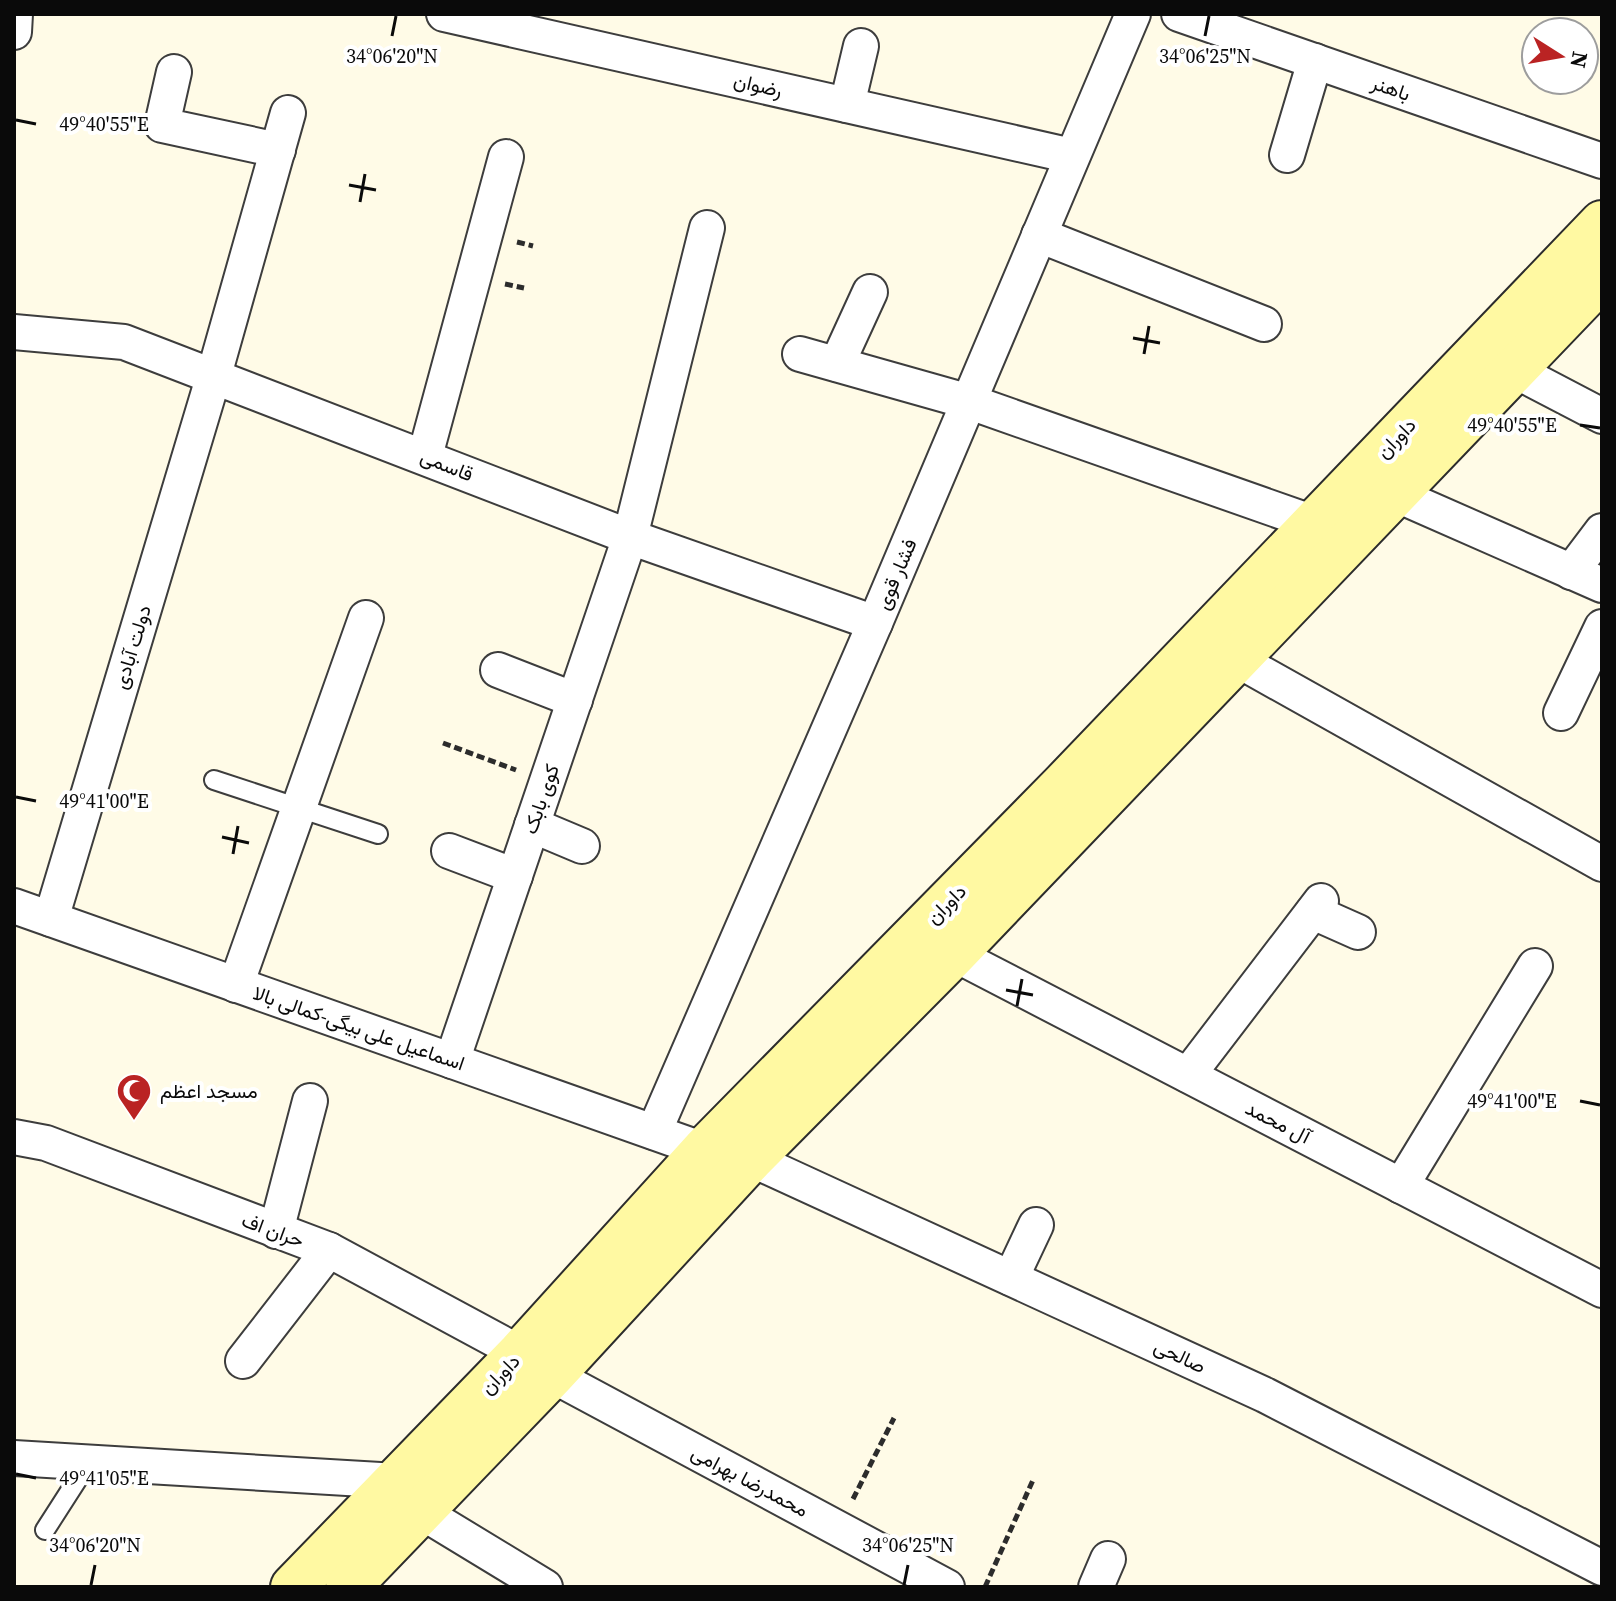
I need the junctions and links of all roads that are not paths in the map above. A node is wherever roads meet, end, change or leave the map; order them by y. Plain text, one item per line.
1 (15, 14) edge
2 (444, 14) edge
3 (1133, 14) edge
4 (1179, 14) edge
5 (14, 32) edge
6 (861, 46) dead end
7 (1315, 61) junction
8 (174, 72) dead end
9 (847, 105) junction
10 (288, 113) dead end
11 (278, 150) junction
12 (1287, 155) dead end
13 (1072, 156) junction
14 (506, 157) dead end
15 (1602, 161) edge
16 (1602, 223) edge
17 (707, 228) dead end
18 (1039, 235) junction
19 (1602, 278) edge
20 (870, 292) dead end
21 (1264, 324) dead end
22 (14, 332) edge
23 (800, 354) dead end
24 (837, 364) junction
25 (1514, 370) junction
26 (214, 375) junction
27 (970, 402) junction
28 (1602, 416) edge
29 (425, 456) junction
30 (1395, 494) junction
31 (1314, 523) junction
32 (1602, 531) edge
33 (630, 537) junction
34 (1571, 572) junction
35 (1602, 585) edge
36 (366, 618) dead end
37 (875, 623) junction
38 (1602, 627) edge
39 (1236, 659) junction
40 (498, 670) dead end
41 (575, 700) junction
42 (1561, 713) dead end
43 (214, 780) dead end
44 (1075, 800) junction
45 (300, 807) junction
46 (532, 825) junction
47 (378, 834) dead end
48 (582, 846) dead end
49 (449, 851) dead end
50 (1602, 864) edge
51 (515, 876) junction
52 (14, 906) edge
53 (51, 919) junction
54 (1358, 932) dead end
55 (954, 954) junction
56 (1535, 966) dead end
57 (236, 985) junction
58 (452, 1061) junction
59 (1188, 1075) junction
60 (310, 1101) dead end
61 (654, 1132) junction
62 (14, 1137) edge
63 (704, 1150) junction
64 (751, 1159) junction
65 (1401, 1186) junction
66 (1036, 1225) dead end
67 (276, 1231) junction
68 (329, 1250) junction
69 (1011, 1278) junction
70 (1602, 1290) edge
71 (243, 1361) dead end
72 (536, 1364) junction
73 (14, 1458) edge
74 (88, 1463) junction
75 (409, 1496) junction
76 (45, 1530) dead end
77 (1602, 1568) edge
78 (533, 1584) edge
79 (293, 1587) edge
80 (348, 1587) edge
81 (947, 1587) edge

1 - 5 street
2 - 9 street, رضوان
3 - 13 street, فشار قوی
4 - 7 street, باهنر
6 - 9 street
7 - 12 street
7 - 15 street, باهنر
8 - 11 street
9 - 13 street, رضوان
10 - 11 street, دولت آبادی
11 - 26 street, دولت آبادی
13 - 18 street, فشار قوی
14 - 29 street
16 - 31 main road, داوران
17 - 33 street, کوی بابک
18 - 21 street
18 - 27 street, فشار قوی
19 - 25 main road, داوران
20 - 24 street
22 - 26 street, قاسمی
23 - 24 street
24 - 27 street
25 - 28 street
25 - 30 main road, داوران
26 - 29 street, قاسمی
26 - 53 street, دولت آبادی
27 - 31 street
27 - 37 street, فشار قوی
29 - 33 street, قاسمی
30 - 34 street
30 - 39 main road, داوران
31 - 44 main road, داوران
32 - 34 street
33 - 37 street, قاسمی
33 - 41 street, کوی بابک
34 - 35 street
36 - 45 street
37 - 61 street, فشار قوی
38 - 42 street
39 - 44 main road, داوران
39 - 50 street
40 - 41 street
41 - 46 street, کوی بابک
43 - 45 lane
44 - 55 main road, داوران
44 - 63 main road, داوران
45 - 47 lane
45 - 57 street
46 - 48 street
46 - 51 street, کوی بابک
49 - 51 street
51 - 58 street, کوی بابک
52 - 53 street, اسماعیل علی بیگی-کمالی بالا
53 - 57 street, اسماعیل علی بیگی-کمالی بالا
54 - 59 street
55 - 59 street, آل محمد
55 - 64 main road, داوران
56 - 65 street
57 - 58 street, اسماعیل علی بیگی-کمالی بالا
58 - 61 street, اسماعیل علی بیگی-کمالی بالا
59 - 65 street, آل محمد
60 - 67 street
61 - 63 street, اسماعیل علی بیگی-کمالی بالا
62 - 67 street, حران اف
63 - 72 main road, داوران
64 - 69 street, صالحی
64 - 72 main road, داوران
65 - 70 street, آل محمد
66 - 69 street
67 - 68 street, حران اف
68 - 71 street
68 - 72 street, حران اف
69 - 77 street, صالحی
72 - 75 main road, داوران
72 - 81 street, محمدرضا بهرامی
73 - 74 street
74 - 75 street
74 - 76 lane
75 - 78 street
75 - 79 main road, داوران
75 - 80 main road, داوران

